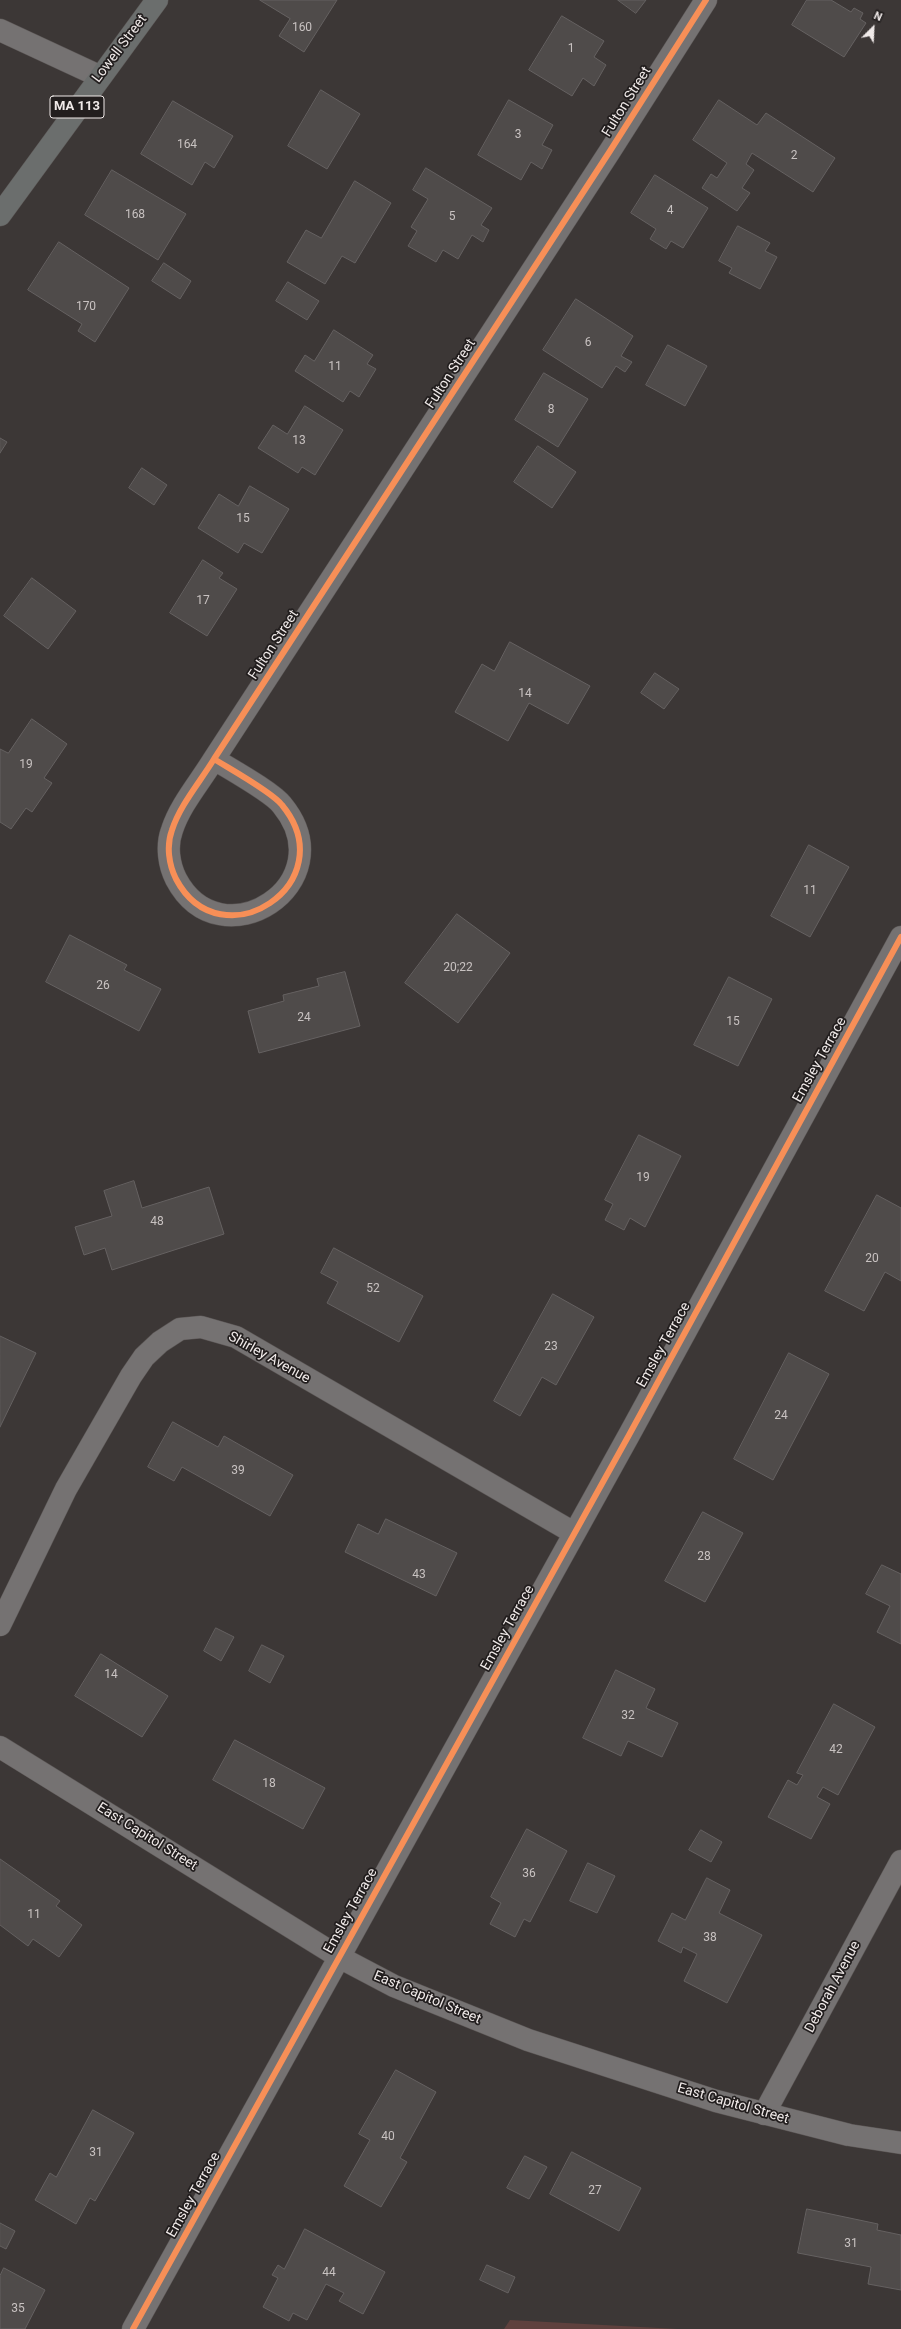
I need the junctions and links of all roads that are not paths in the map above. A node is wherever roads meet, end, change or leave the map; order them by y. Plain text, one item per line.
1 (156, 0) edge
2 (706, 0) edge
3 (0, 30) edge
4 (99, 76) junction
5 (0, 215) edge
6 (214, 760) junction
7 (901, 937) edge
8 (574, 1533) junction
9 (0, 1625) edge
10 (0, 1747) edge
11 (901, 1861) edge
12 (339, 1957) junction
13 (764, 2114) junction
14 (901, 2142) edge
15 (133, 2329) edge

1 - 4 main road, Lowell Street / MA 113
2 - 6 street, Fulton Street
3 - 4 street
4 - 5 main road, Lowell Street / MA 113
6 - 6 street, Fulton Street
7 - 8 street, Emsley Terrace
8 - 9 street, Shirley Avenue
8 - 12 street, Emsley Terrace
10 - 12 street, East Capitol Street
11 - 13 street, Deborah Avenue
12 - 13 street, East Capitol Street
12 - 15 street, Emsley Terrace
13 - 14 street, East Capitol Street

